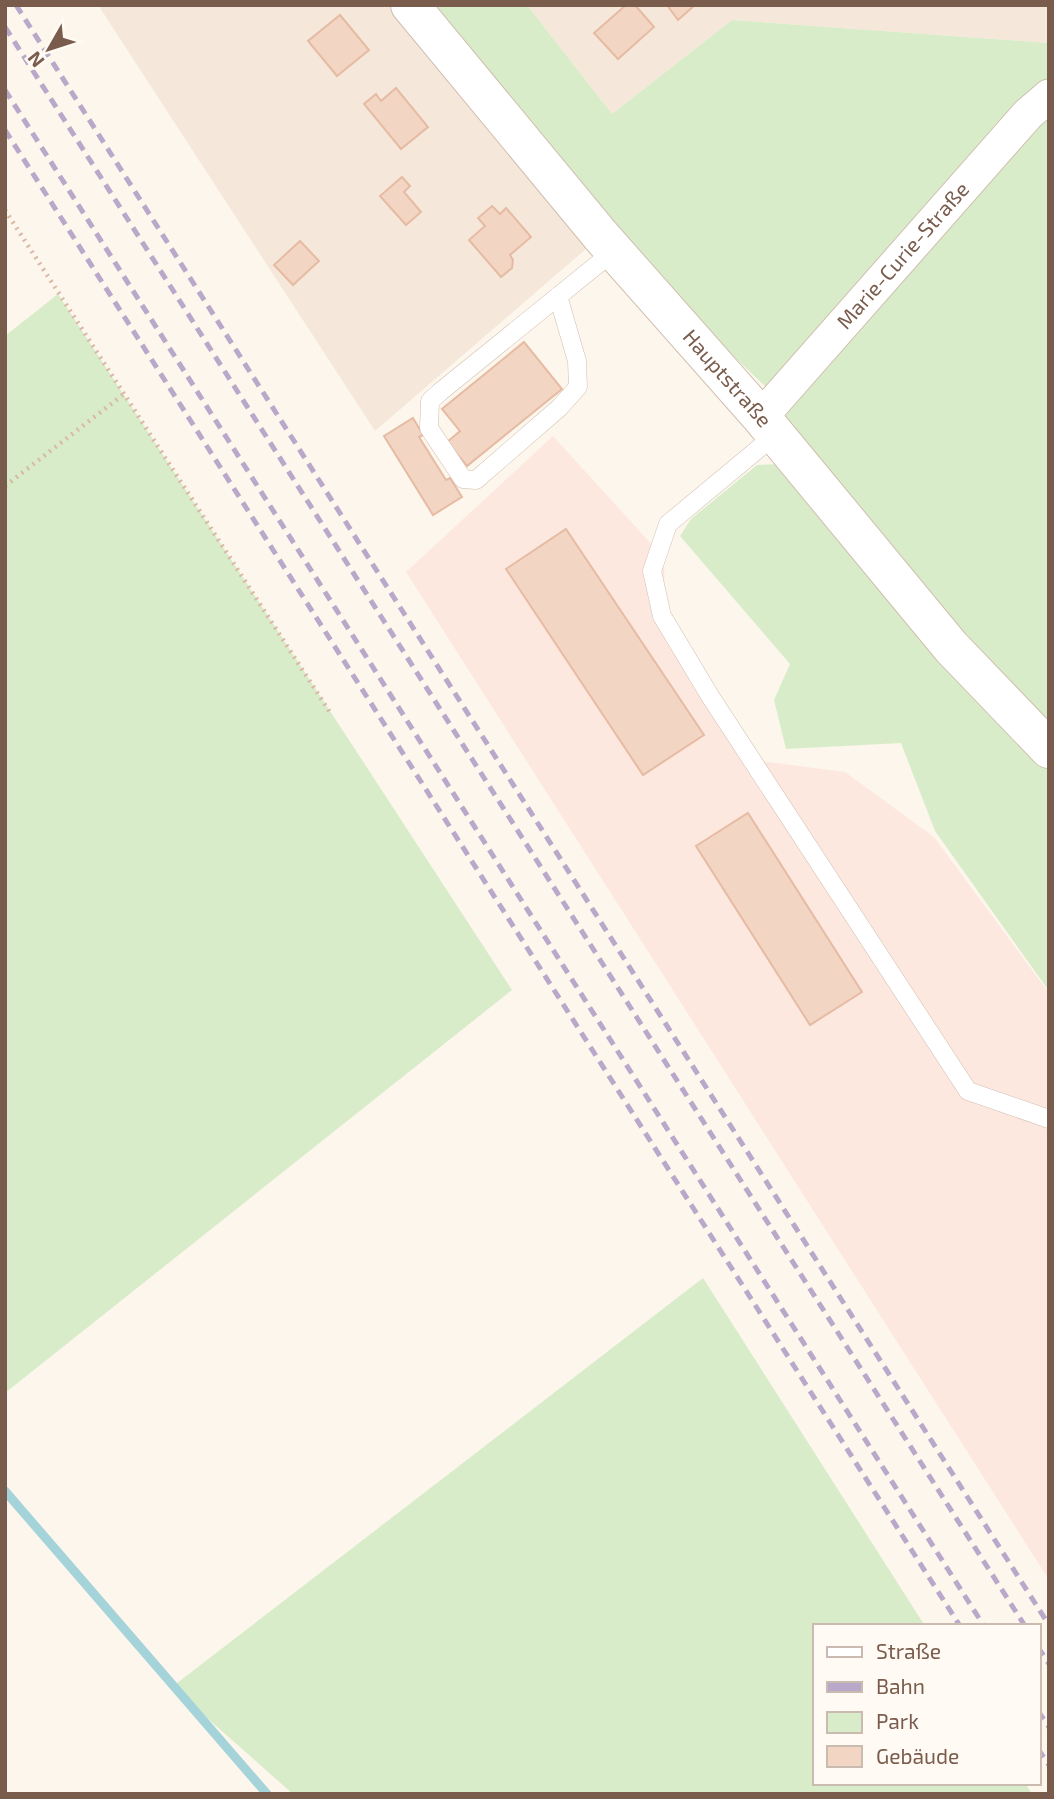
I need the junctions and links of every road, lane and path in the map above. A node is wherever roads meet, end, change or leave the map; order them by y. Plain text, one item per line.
1 (410, 5) edge
2 (1049, 96) edge
3 (5, 210) edge
4 (614, 251) junction
5 (558, 296) junction
6 (124, 394) junction
7 (768, 426) junction
8 (5, 486) edge
9 (331, 714) dead end
10 (1049, 749) edge
11 (1049, 1119) edge

1 - 4 street, Hauptstraße
2 - 7 street, Marie-Curie-Straße
3 - 6 path
4 - 5 lane
4 - 7 street, Hauptstraße
5 - 5 lane
6 - 8 path
6 - 9 path
7 - 10 street, Hauptstraße
7 - 11 lane

